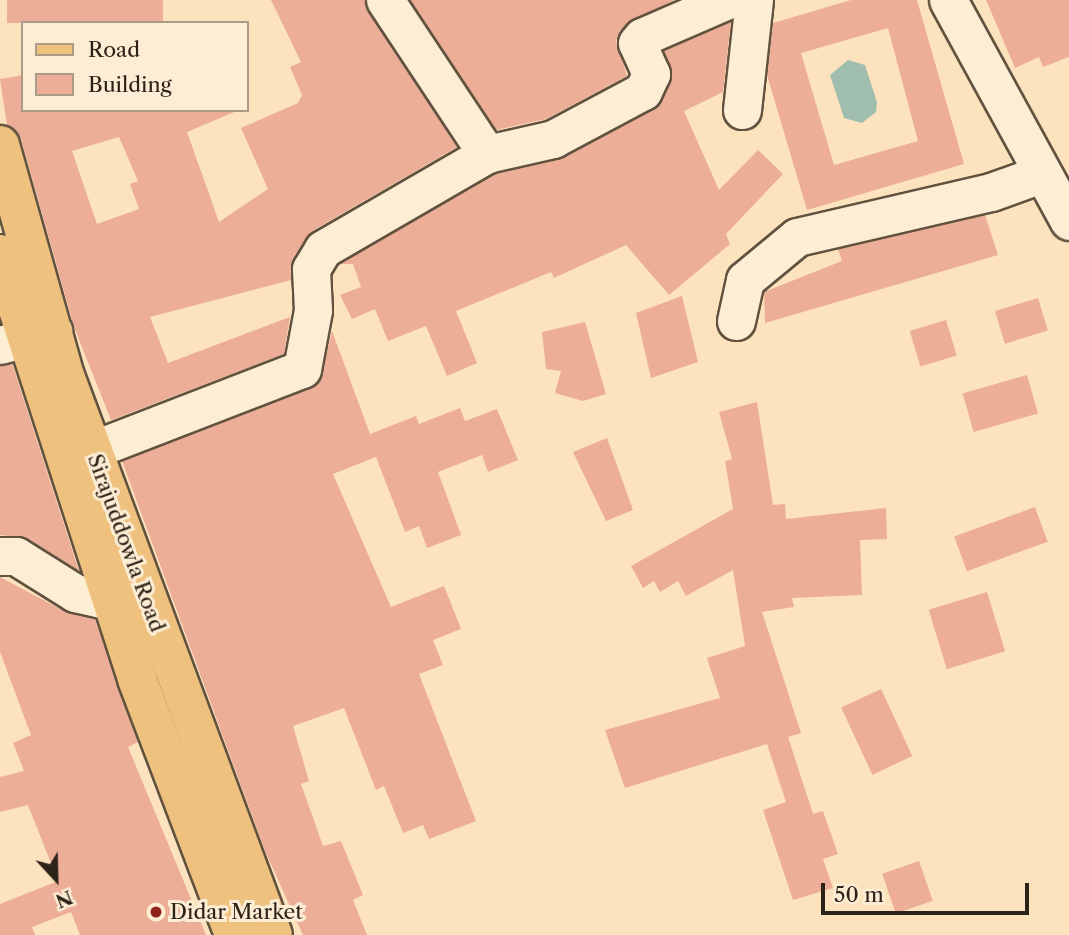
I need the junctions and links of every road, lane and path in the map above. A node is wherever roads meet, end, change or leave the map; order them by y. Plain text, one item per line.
1 (385, 0) edge
2 (727, 0) edge
3 (754, 0) edge
4 (948, 0) edge
5 (742, 110) dead end
6 (0, 145) edge
7 (487, 154) junction
8 (1041, 174) junction
9 (1069, 221) edge
10 (0, 254) edge
11 (736, 321) dead end
12 (25, 338) edge
13 (92, 450) junction
14 (0, 556) edge
15 (111, 601) junction
16 (234, 935) edge
17 (273, 935) edge

1 - 7 street
2 - 7 street
3 - 5 street
4 - 8 street
6 - 12 main road, Sirajuddowla Road
7 - 13 street
8 - 9 street
8 - 11 street
10 - 12 main road, Sirajuddowla Road
12 - 13 main road, Sirajuddowla Road
12 - 15 main road, Sirajuddowla Road
13 - 17 main road, Sirajuddowla Road
14 - 15 street
15 - 16 main road, Sirajuddowla Road

